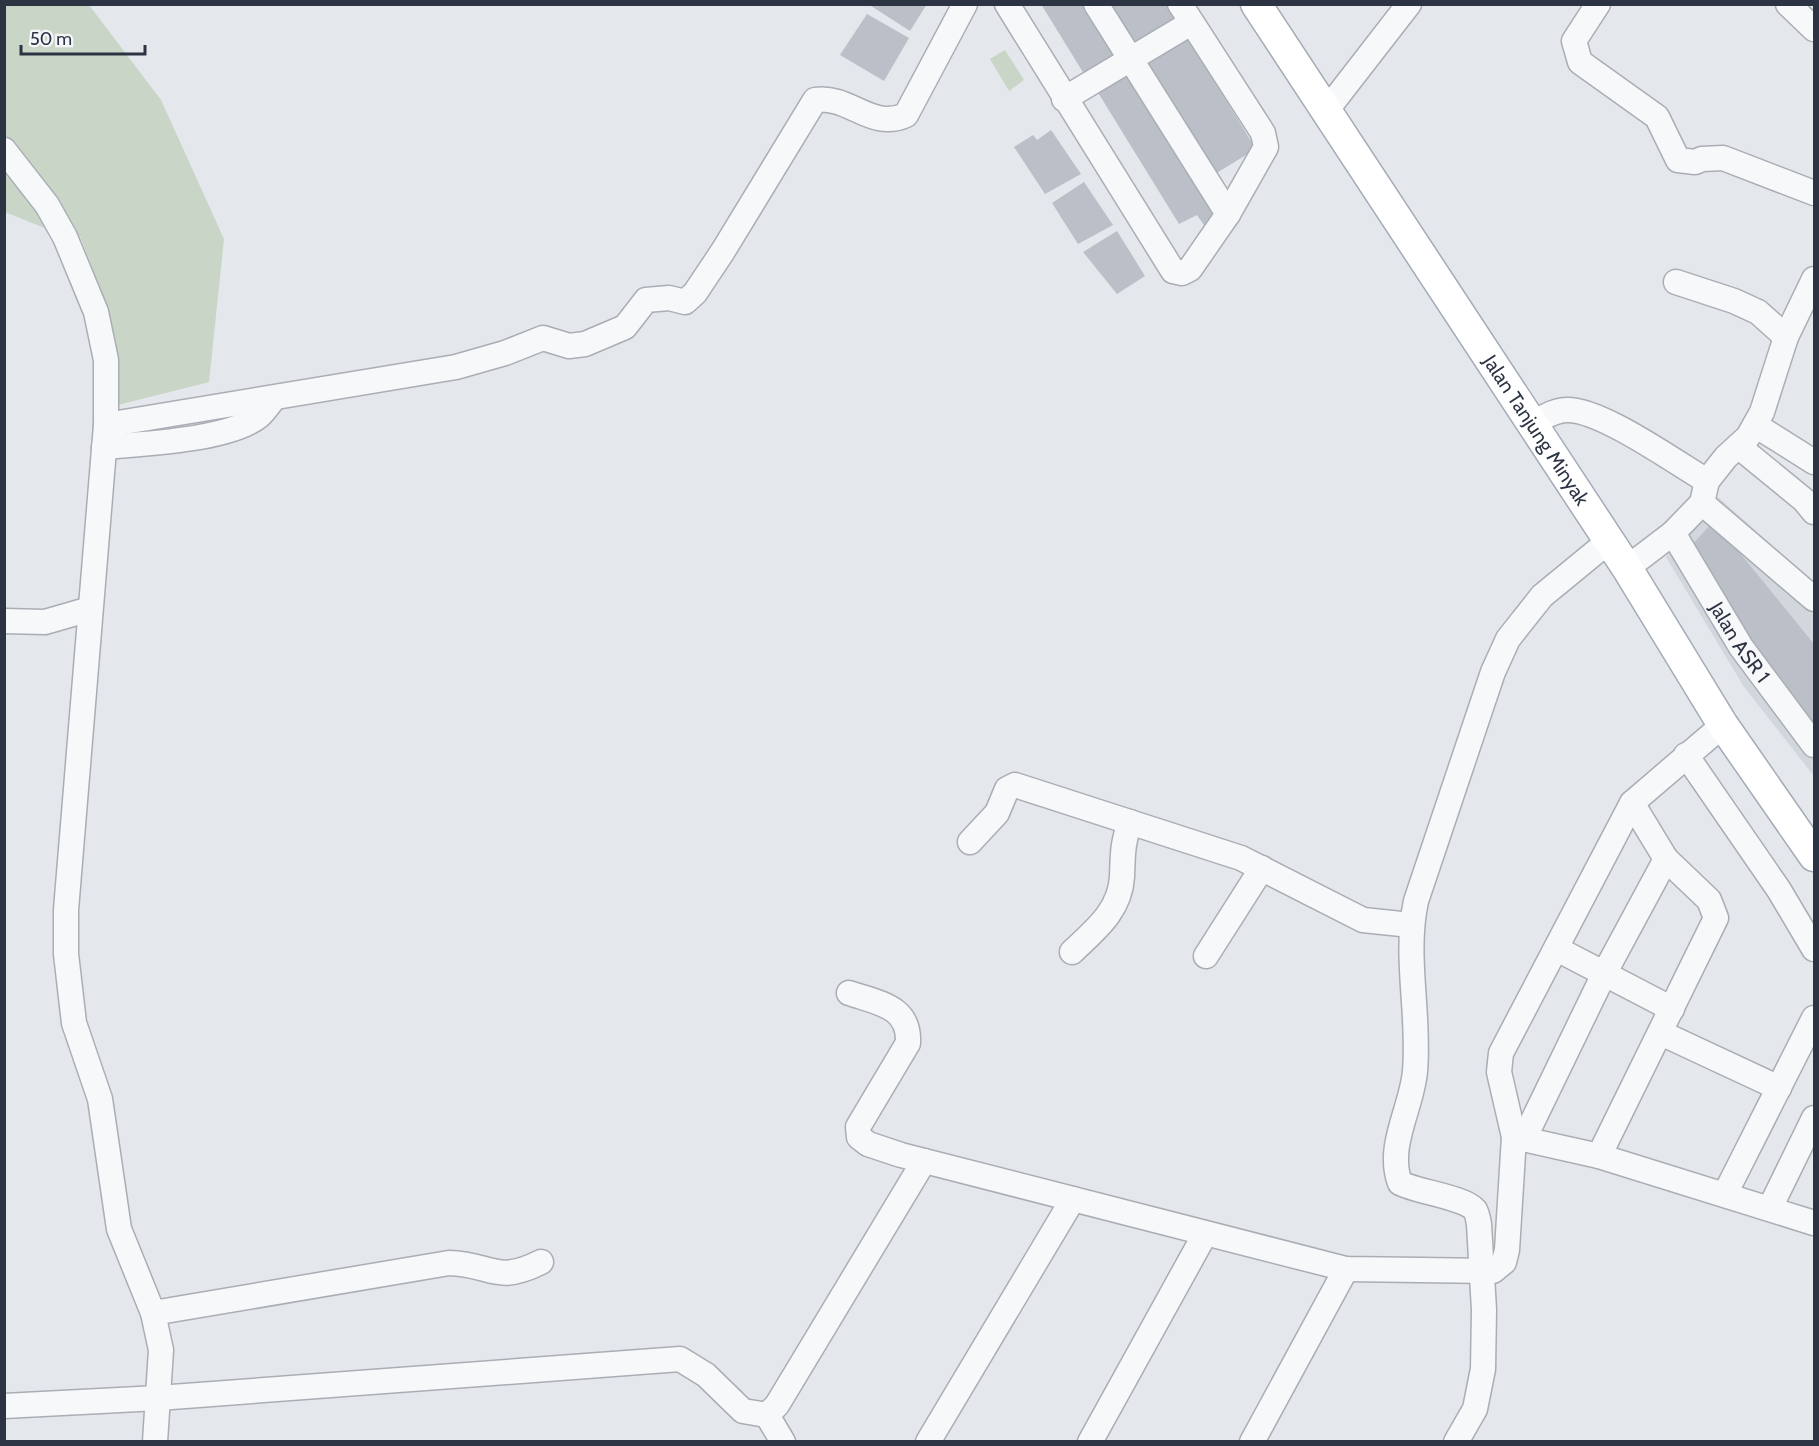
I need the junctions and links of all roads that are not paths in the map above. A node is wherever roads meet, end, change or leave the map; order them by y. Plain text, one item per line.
1 (965, 4) edge
2 (1007, 4) edge
3 (1096, 4) edge
4 (1256, 4) edge
5 (1408, 4) edge
6 (1788, 4) edge
7 (1590, 8) edge
8 (1185, 14) edge
9 (1815, 29) edge
10 (1130, 60) junction
11 (1064, 99) junction
12 (1326, 111) junction
13 (4, 150) edge
14 (1815, 193) edge
15 (1228, 214) junction
16 (1815, 279) edge
17 (1676, 282) dead end
18 (1786, 338) junction
19 (1531, 423) junction
20 (1755, 425) junction
21 (105, 436) junction
22 (1738, 446) junction
23 (1815, 462) edge
24 (1704, 492) junction
25 (1815, 512) edge
26 (1673, 533) junction
27 (1609, 541) junction
28 (1627, 568) junction
29 (1815, 599) edge
30 (90, 609) junction
31 (4, 621) edge
32 (1723, 725) junction
33 (1815, 745) edge
34 (1686, 755) junction
35 (1632, 803) junction
36 (1130, 822) junction
37 (970, 842) dead end
38 (1815, 856) edge
39 (1666, 859) junction
40 (1262, 868) junction
41 (1411, 925) junction
42 (1557, 949) junction
43 (1815, 949) edge
44 (1072, 952) dead end
45 (1206, 956) dead end
46 (1604, 974) junction
47 (849, 993) dead end
48 (1672, 1009) junction
49 (1815, 1018) edge
50 (1661, 1033) junction
51 (1779, 1088) junction
52 (1815, 1118) edge
53 (1519, 1138) junction
54 (1599, 1156) junction
55 (924, 1161) junction
56 (1725, 1194) junction
57 (1073, 1199) junction
58 (1770, 1208) junction
59 (1815, 1223) edge
60 (1205, 1234) junction
61 (541, 1262) dead end
62 (1346, 1269) junction
63 (1481, 1273) junction
64 (153, 1314) junction
65 (158, 1398) junction
66 (4, 1406) edge
67 (767, 1415) junction
68 (155, 1442) edge
69 (783, 1442) edge
70 (928, 1442) edge
71 (1090, 1442) edge
72 (1252, 1442) edge
73 (1456, 1442) edge

1 - 21 street
2 - 11 street
3 - 10 street
4 - 12 main road, Jalan Tanjung Minyak
5 - 12 street
6 - 9 street
7 - 14 street
8 - 10 street
8 - 15 street
10 - 11 street
10 - 15 street
11 - 15 street
12 - 19 main road, Jalan Tanjung Minyak
13 - 21 street
16 - 18 street
17 - 18 street
18 - 20 street
19 - 24 street
19 - 27 main road, Jalan Tanjung Minyak
20 - 22 street
20 - 23 street
21 - 30 street
22 - 24 street
22 - 25 street
24 - 26 street
24 - 29 street
26 - 28 street
26 - 33 street, Jalan ASR 1
27 - 28 main road, Jalan Tanjung Minyak
27 - 41 street
28 - 32 main road, Jalan Tanjung Minyak
30 - 31 street
30 - 64 street
32 - 34 street
32 - 38 main road, Jalan Tanjung Minyak
34 - 35 street
34 - 43 street
35 - 39 street
35 - 42 street
36 - 37 street
36 - 40 street
36 - 44 street
39 - 46 street
39 - 48 street
40 - 41 street
40 - 45 street
41 - 63 street
42 - 46 street
42 - 53 street
46 - 48 street
46 - 53 street
47 - 55 street
48 - 50 street
49 - 51 street
50 - 51 street
50 - 54 street
51 - 56 street
52 - 58 street
53 - 54 street
53 - 63 street
54 - 56 street
55 - 57 street
55 - 67 street
56 - 58 street
57 - 60 street
57 - 70 street
58 - 59 street
60 - 62 street
60 - 71 street
61 - 64 street
62 - 63 street
62 - 72 street
63 - 73 street
64 - 65 street
65 - 66 street
65 - 67 street
65 - 68 street
67 - 69 street

